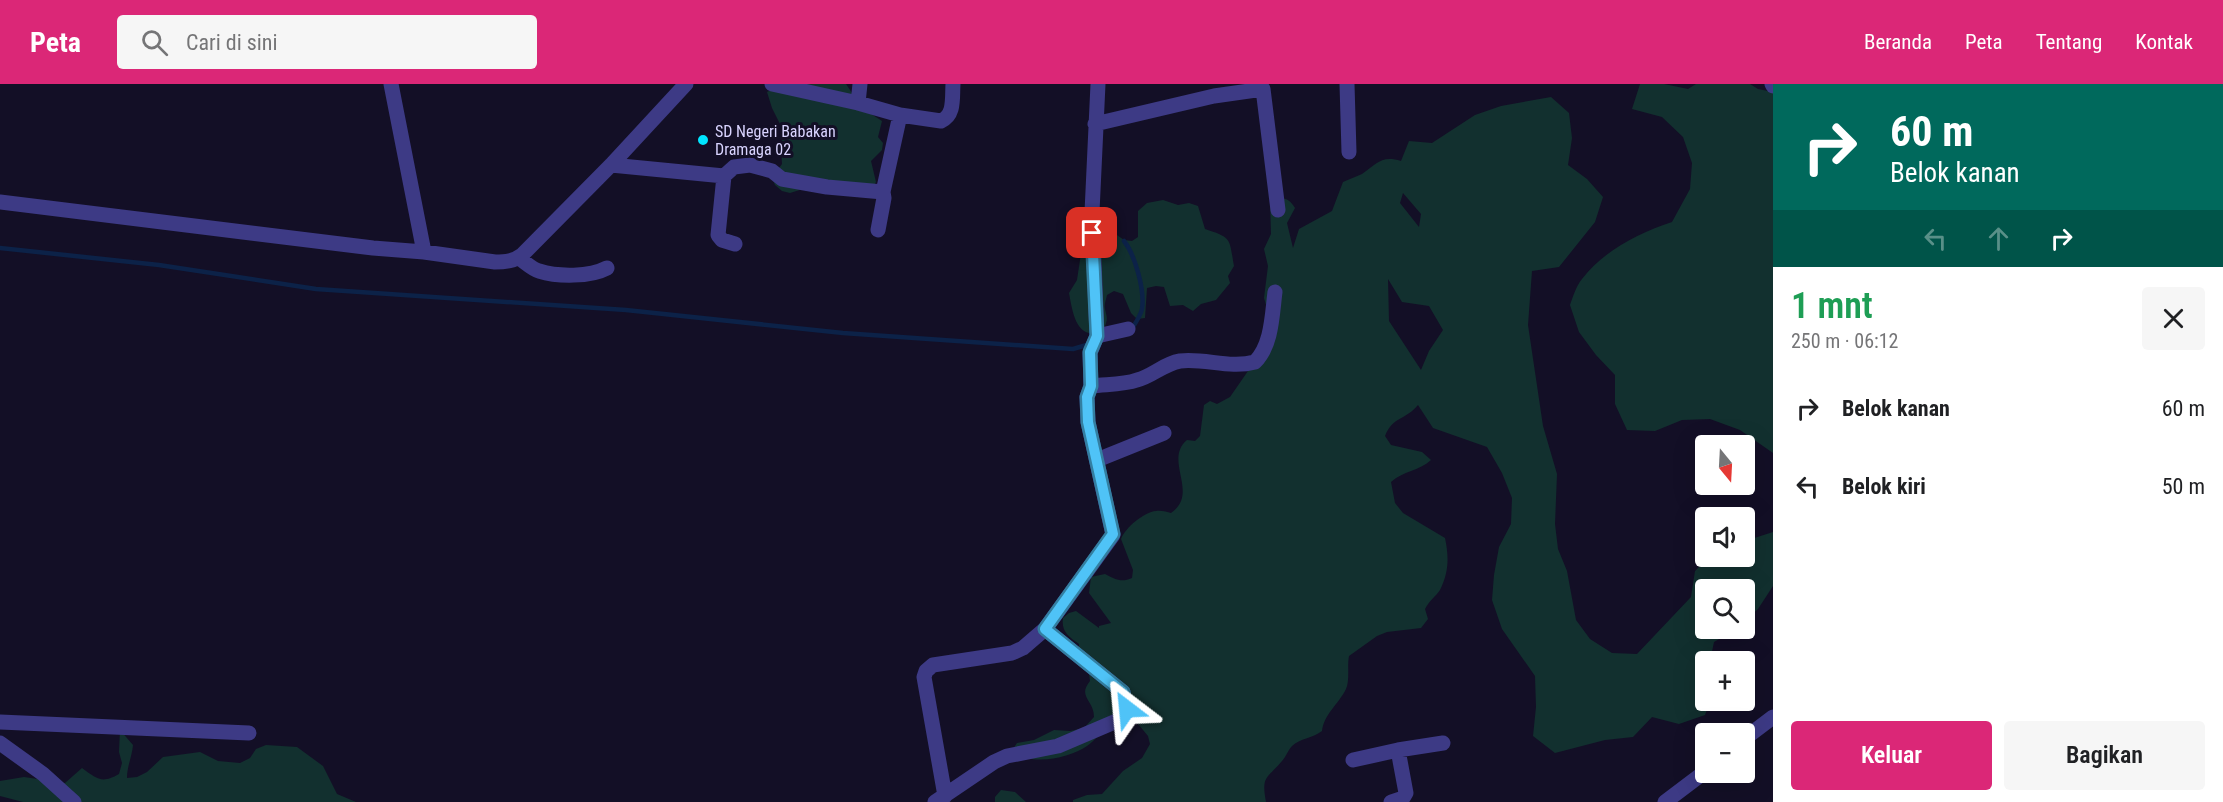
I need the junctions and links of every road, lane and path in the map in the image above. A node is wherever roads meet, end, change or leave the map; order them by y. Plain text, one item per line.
1 (391, 84) edge
2 (686, 84) edge
3 (772, 84) edge
4 (860, 84) edge
5 (952, 84) edge
6 (1098, 84) edge
7 (1347, 84) edge
8 (1264, 86) edge
9 (858, 103) junction
10 (900, 115) junction
11 (1095, 124) junction
12 (1349, 152) dead end
13 (611, 165) junction
14 (724, 176) junction
15 (883, 192) junction
16 (0, 202) edge
17 (1278, 210) dead end
18 (878, 230) dead end
19 (735, 244) dead end
20 (424, 252) junction
21 (519, 258) junction
22 (607, 268) dead end
23 (1275, 292) dead end
24 (1128, 329) dead end
25 (1097, 337) junction
26 (1091, 386) junction
27 (1164, 432) dead end
28 (1097, 460) junction
29 (1045, 629) junction
30 (1773, 717) edge
31 (0, 722) edge
32 (1755, 731) edge
33 (249, 734) dead end
34 (1443, 742) dead end
35 (0, 743) edge
36 (1398, 750) junction
37 (1353, 760) dead end
38 (1695, 779) edge
39 (940, 799) edge
40 (74, 802) edge
41 (1391, 802) edge
42 (1665, 802) edge

1 - 20 street
2 - 13 street
3 - 9 street
4 - 9 street
5 - 10 street
6 - 11 street
7 - 12 street
8 - 11 street
8 - 17 street
9 - 10 street
10 - 15 street
11 - 25 street
13 - 14 street
13 - 21 street
14 - 15 street
14 - 19 street
15 - 18 street
16 - 20 street
20 - 21 street
21 - 22 street
23 - 26 street
24 - 25 street
25 - 26 street
26 - 28 street
27 - 28 street
28 - 29 street
29 - 39 street
29 - 39 street
30 - 32 street
31 - 33 street
34 - 36 street
35 - 40 street
36 - 37 street
36 - 41 street
38 - 42 street

